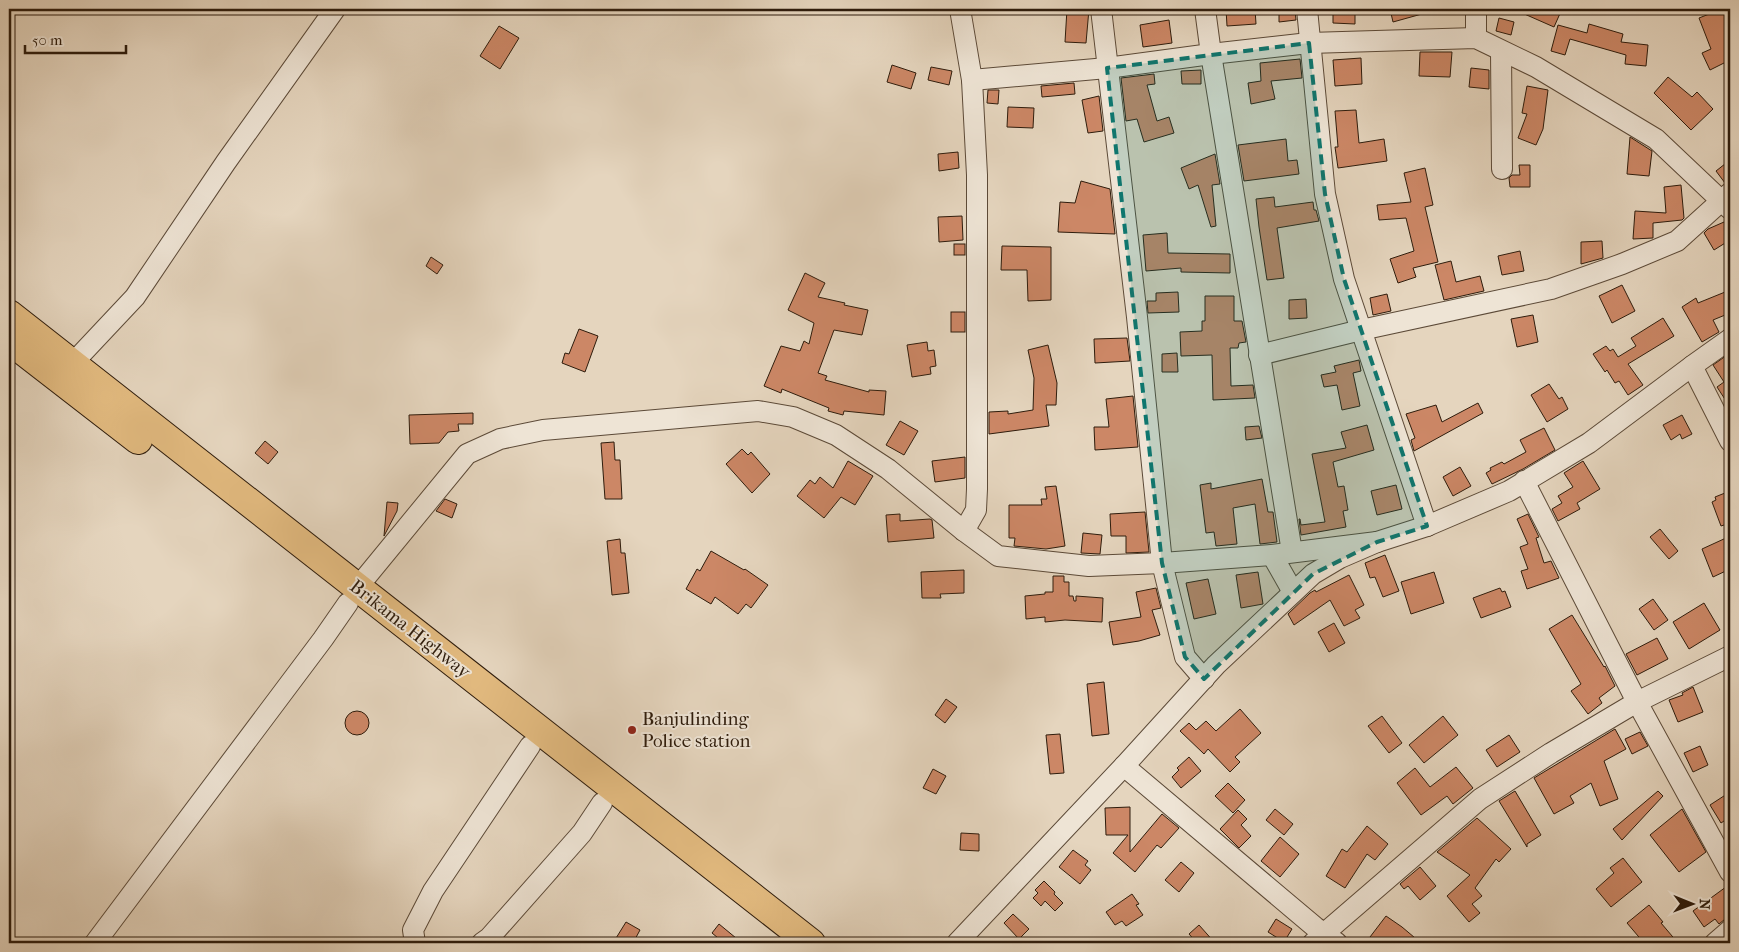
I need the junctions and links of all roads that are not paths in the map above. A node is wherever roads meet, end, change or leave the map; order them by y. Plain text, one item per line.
1 (335, 9) edge
2 (960, 9) edge
3 (1102, 9) edge
4 (1205, 9) edge
5 (1307, 9) edge
6 (1476, 9) edge
7 (1476, 38) junction
8 (1309, 43) junction
9 (1502, 51) junction
10 (1211, 54) junction
11 (1107, 68) junction
12 (972, 80) junction
13 (1502, 169) dead end
14 (1728, 200) edge
15 (9, 314) edge
16 (1361, 330) junction
17 (1730, 339) edge
18 (9, 340) edge
19 (1259, 355) junction
20 (72, 364) junction
21 (1692, 366) junction
22 (1730, 441) edge
23 (1524, 481) junction
24 (1427, 526) junction
25 (964, 531) junction
26 (1377, 542) junction
27 (1292, 552) junction
28 (1272, 555) junction
29 (1162, 564) junction
30 (1293, 592) junction
31 (352, 595) junction
32 (1730, 656) edge
33 (1204, 679) junction
34 (465, 684) junction
35 (1637, 702) junction
36 (530, 746) junction
37 (1124, 766) junction
38 (602, 803) junction
39 (686, 856) junction
40 (1730, 872) edge
41 (1730, 930) edge
42 (1325, 940) edge
43 (95, 943) edge
44 (415, 943) edge
45 (482, 943) edge
46 (781, 943) edge
47 (811, 943) edge
48 (957, 943) edge
49 (1715, 943) edge

1 - 20 street
2 - 12 street
3 - 11 street
4 - 10 street
5 - 8 street
6 - 7 street
7 - 8 street
7 - 9 street
8 - 10 street
8 - 16 street
9 - 13 street
9 - 14 street
10 - 11 street
10 - 19 street
11 - 12 street
11 - 29 street
12 - 25 street
14 - 16 street
15 - 20 highway, Brikama Highway
16 - 19 street
16 - 24 street
17 - 21 street
18 - 31 highway, Brikama Highway
19 - 27 street
20 - 31 highway, Brikama Highway
21 - 22 street
21 - 23 street
23 - 24 street
23 - 35 street
24 - 26 street
25 - 29 street
25 - 31 street
26 - 27 street
26 - 30 street
27 - 28 street
28 - 29 street
28 - 30 street
29 - 33 street
30 - 33 street
31 - 34 highway, Brikama Highway
31 - 43 street
32 - 35 street
33 - 37 street
34 - 36 highway, Brikama Highway
34 - 39 highway, Brikama Highway
35 - 40 street
35 - 42 street
36 - 38 highway, Brikama Highway
36 - 44 street
37 - 42 street
37 - 48 street
38 - 39 highway, Brikama Highway
38 - 45 street
39 - 46 highway, Brikama Highway
39 - 47 highway, Brikama Highway
41 - 49 street

